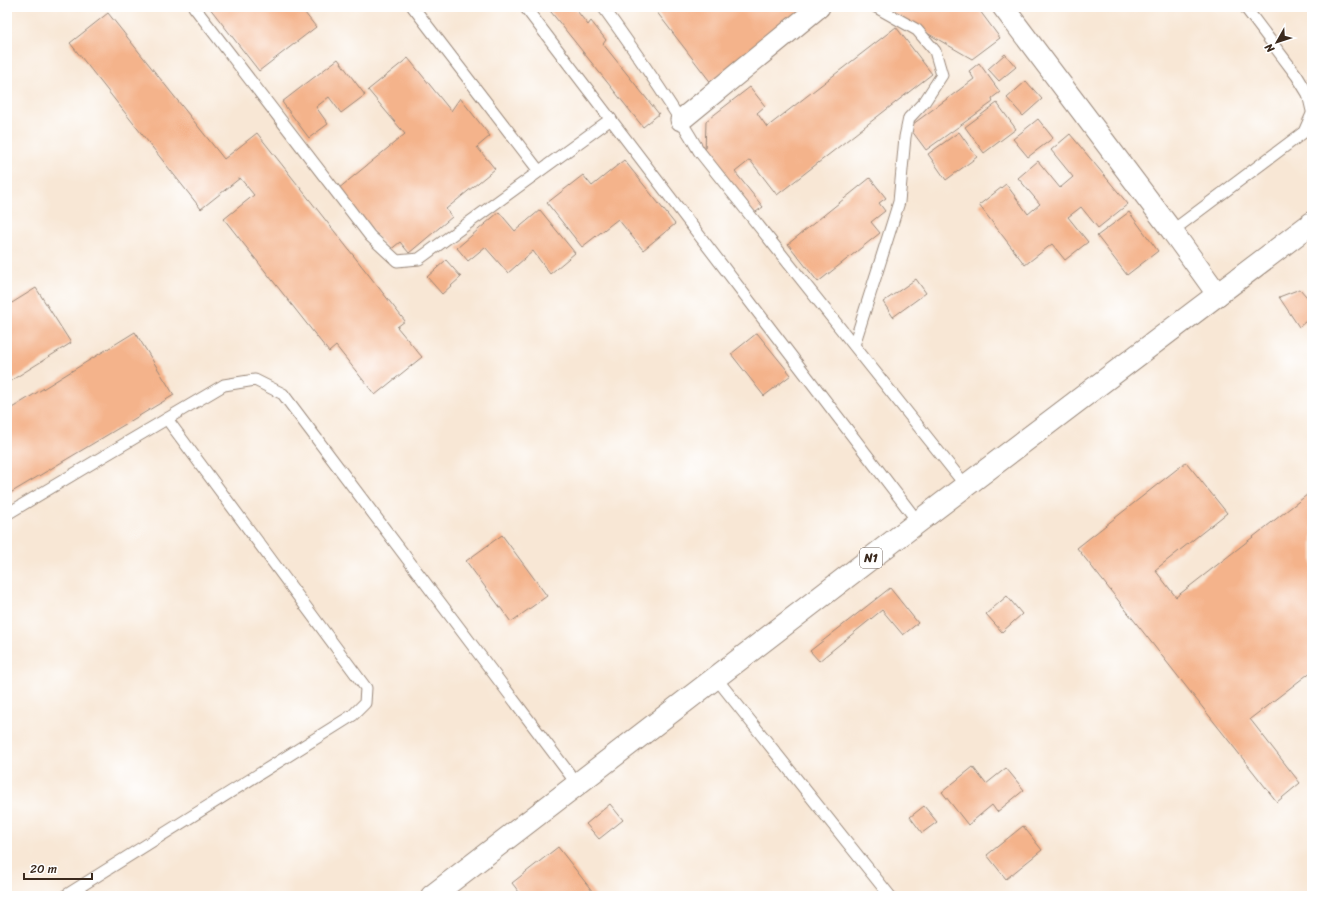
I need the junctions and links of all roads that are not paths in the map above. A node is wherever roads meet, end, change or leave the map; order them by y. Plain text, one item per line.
1 (194, 7) edge
2 (412, 7) edge
3 (525, 7) edge
4 (603, 7) edge
5 (819, 7) edge
6 (876, 7) edge
7 (1003, 7) edge
8 (1245, 7) edge
9 (1312, 112) edge
10 (611, 119) junction
11 (681, 120) junction
12 (539, 171) junction
13 (1312, 223) edge
14 (1172, 231) junction
15 (1218, 295) junction
16 (854, 345) junction
17 (167, 418) junction
18 (966, 486) junction
19 (7, 514) edge
20 (918, 522) junction
21 (716, 678) junction
22 (577, 784) junction
23 (65, 896) edge
24 (432, 896) edge
25 (890, 896) edge

1 - 12 lane
2 - 12 lane
3 - 10 lane
4 - 11 lane
5 - 11 street
6 - 16 lane
7 - 14 street
8 - 9 lane
9 - 14 lane
10 - 12 lane
10 - 20 lane
11 - 16 lane
13 - 15 highway, N1
14 - 15 street
15 - 18 highway, N1
16 - 18 lane
17 - 19 lane
17 - 22 lane
17 - 23 lane
18 - 20 highway, N1
20 - 21 highway, N1
21 - 22 highway, N1
21 - 25 lane
22 - 24 highway, N1

